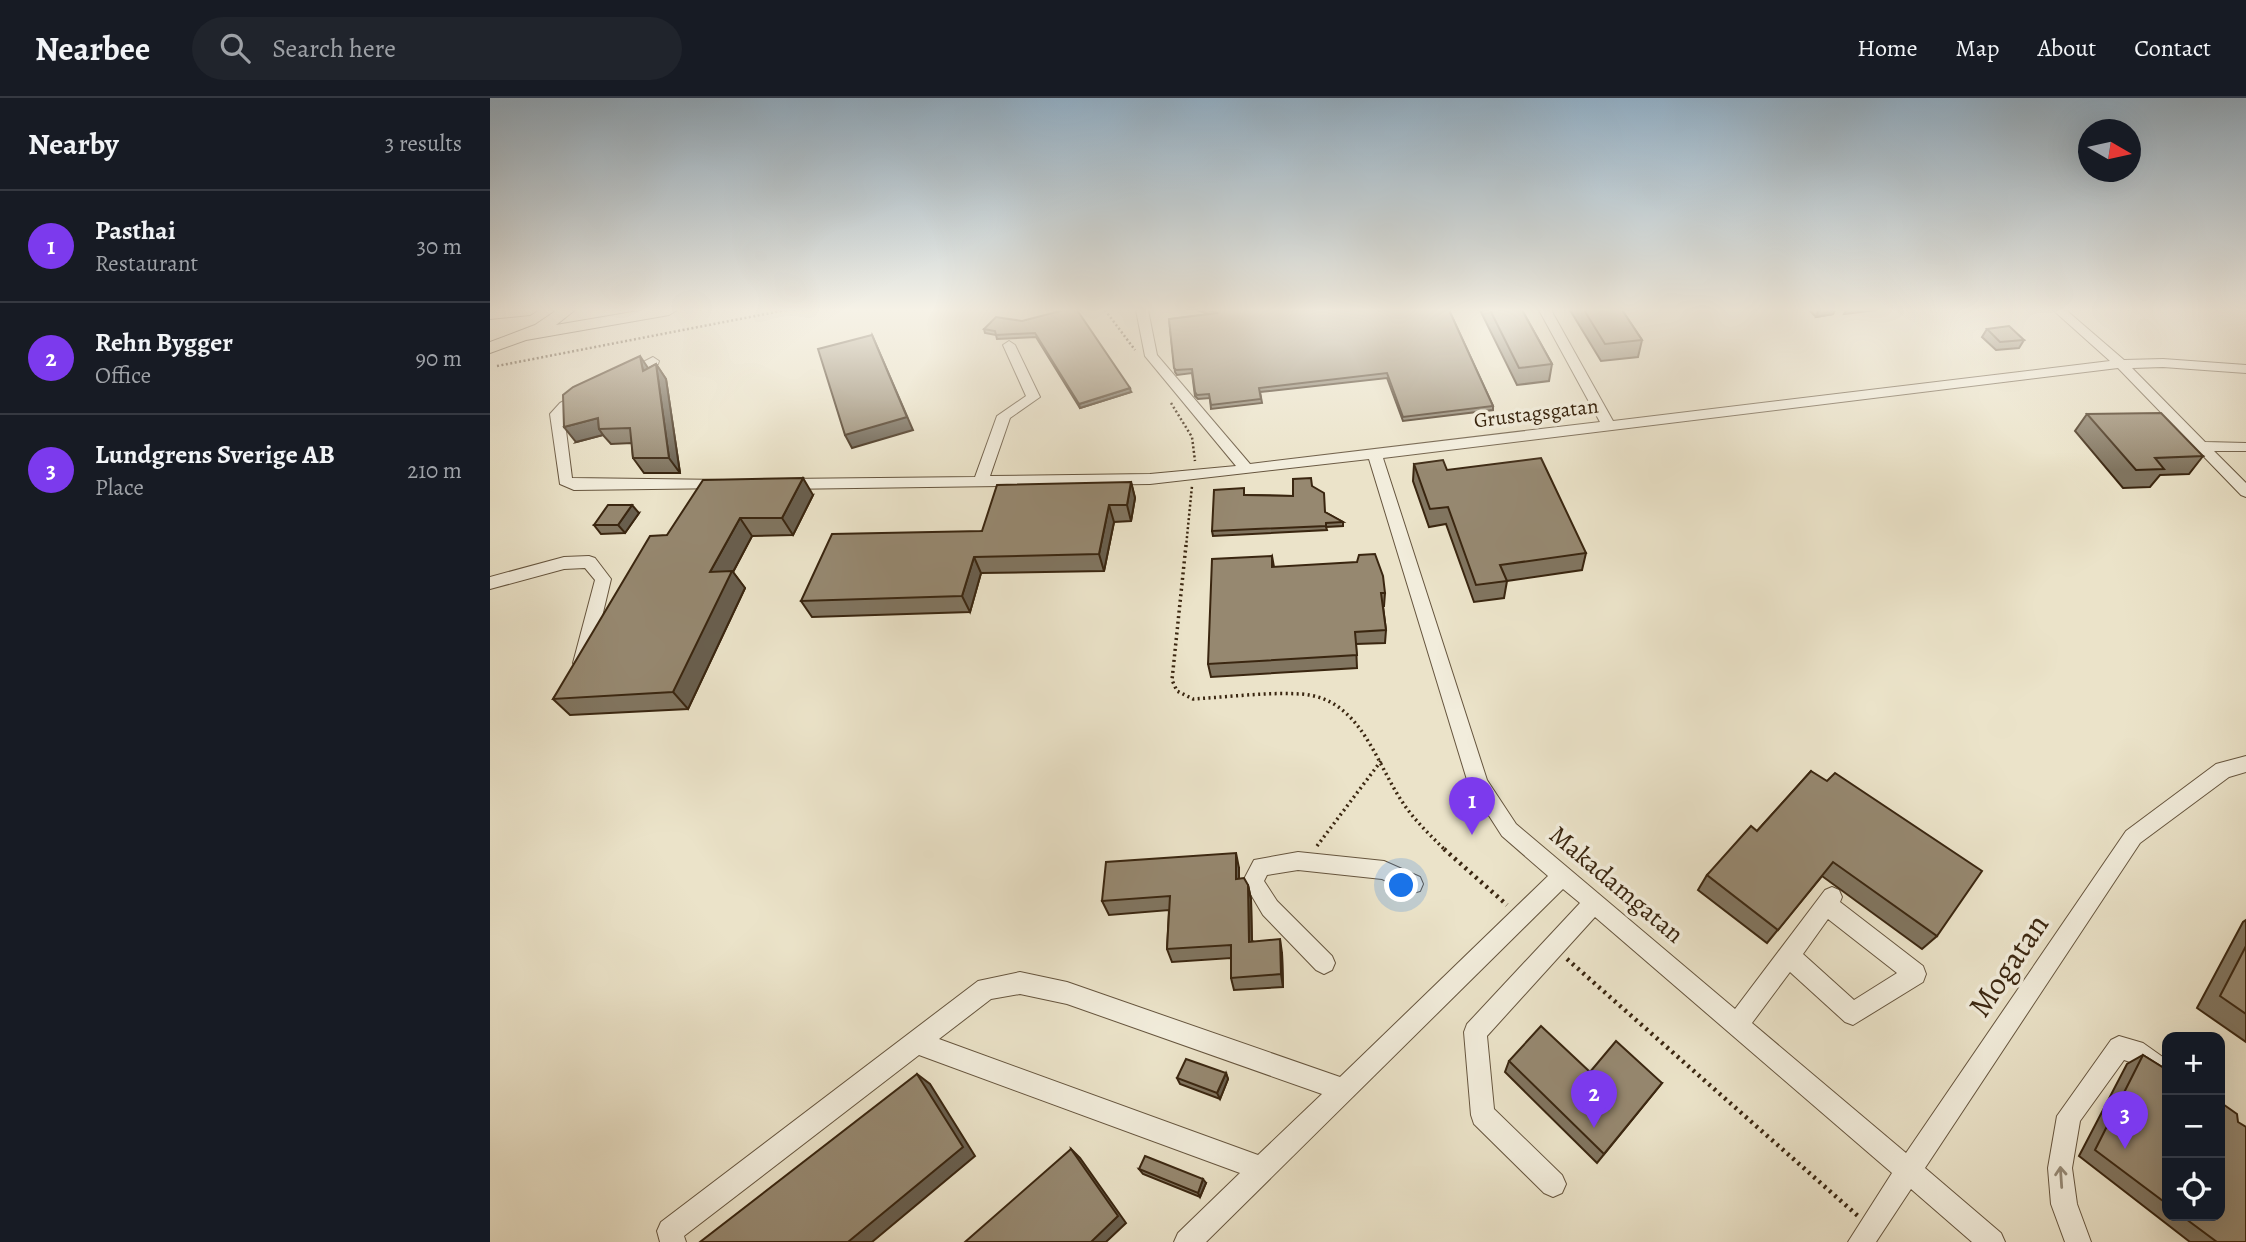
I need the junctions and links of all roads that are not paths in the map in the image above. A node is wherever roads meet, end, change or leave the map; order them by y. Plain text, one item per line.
1 (648, 363) edge
2 (1017, 363) edge
3 (1157, 363) edge
4 (1574, 363) edge
5 (2147, 363) edge
6 (2168, 363) edge
7 (2121, 364) junction
8 (2246, 369) edge
9 (1609, 426) junction
10 (2201, 446) junction
11 (2246, 447) edge
12 (1375, 454) junction
13 (1247, 470) junction
14 (989, 481) junction
15 (773, 484) edge
16 (745, 485) edge
17 (2246, 492) edge
18 (490, 583) edge
19 (578, 677) edge
20 (2246, 764) edge
21 (1562, 875) junction
22 (1413, 884) dead end
23 (1595, 902) junction
24 (1788, 956) junction
25 (1324, 963) dead end
26 (1738, 1024) junction
27 (916, 1042) junction
28 (2162, 1070) edge
29 (1343, 1090) junction
30 (1262, 1169) junction
31 (1907, 1170) junction
32 (1553, 1184) dead end
33 (1865, 1234) edge
34 (673, 1242) edge
35 (1187, 1242) edge
36 (1992, 1242) edge
37 (2078, 1242) edge

1 - 16 street
2 - 14 street
3 - 13 street
4 - 9 street
5 - 7 street, Grustagsgatan
6 - 8 street, Grustagsgatan
7 - 9 street, Grustagsgatan
7 - 10 street
9 - 12 street, Grustagsgatan
10 - 11 street
10 - 17 street
12 - 13 street, Grustagsgatan
12 - 21 street, Makadamgatan
13 - 14 street, Grustagsgatan
14 - 15 street, Grustagsgatan
18 - 19 street
20 - 31 street, Mogatan
21 - 23 street, Makadamgatan
21 - 29 street
22 - 25 street
23 - 26 street, Makadamgatan
23 - 32 street
24 - 24 street
24 - 26 street
26 - 31 street, Makadamgatan
27 - 29 street
27 - 30 street
27 - 34 street
37 -> 28 street
29 - 30 street
30 - 35 street
31 - 33 street, Mogatan
31 - 36 street, Makadamgatan

